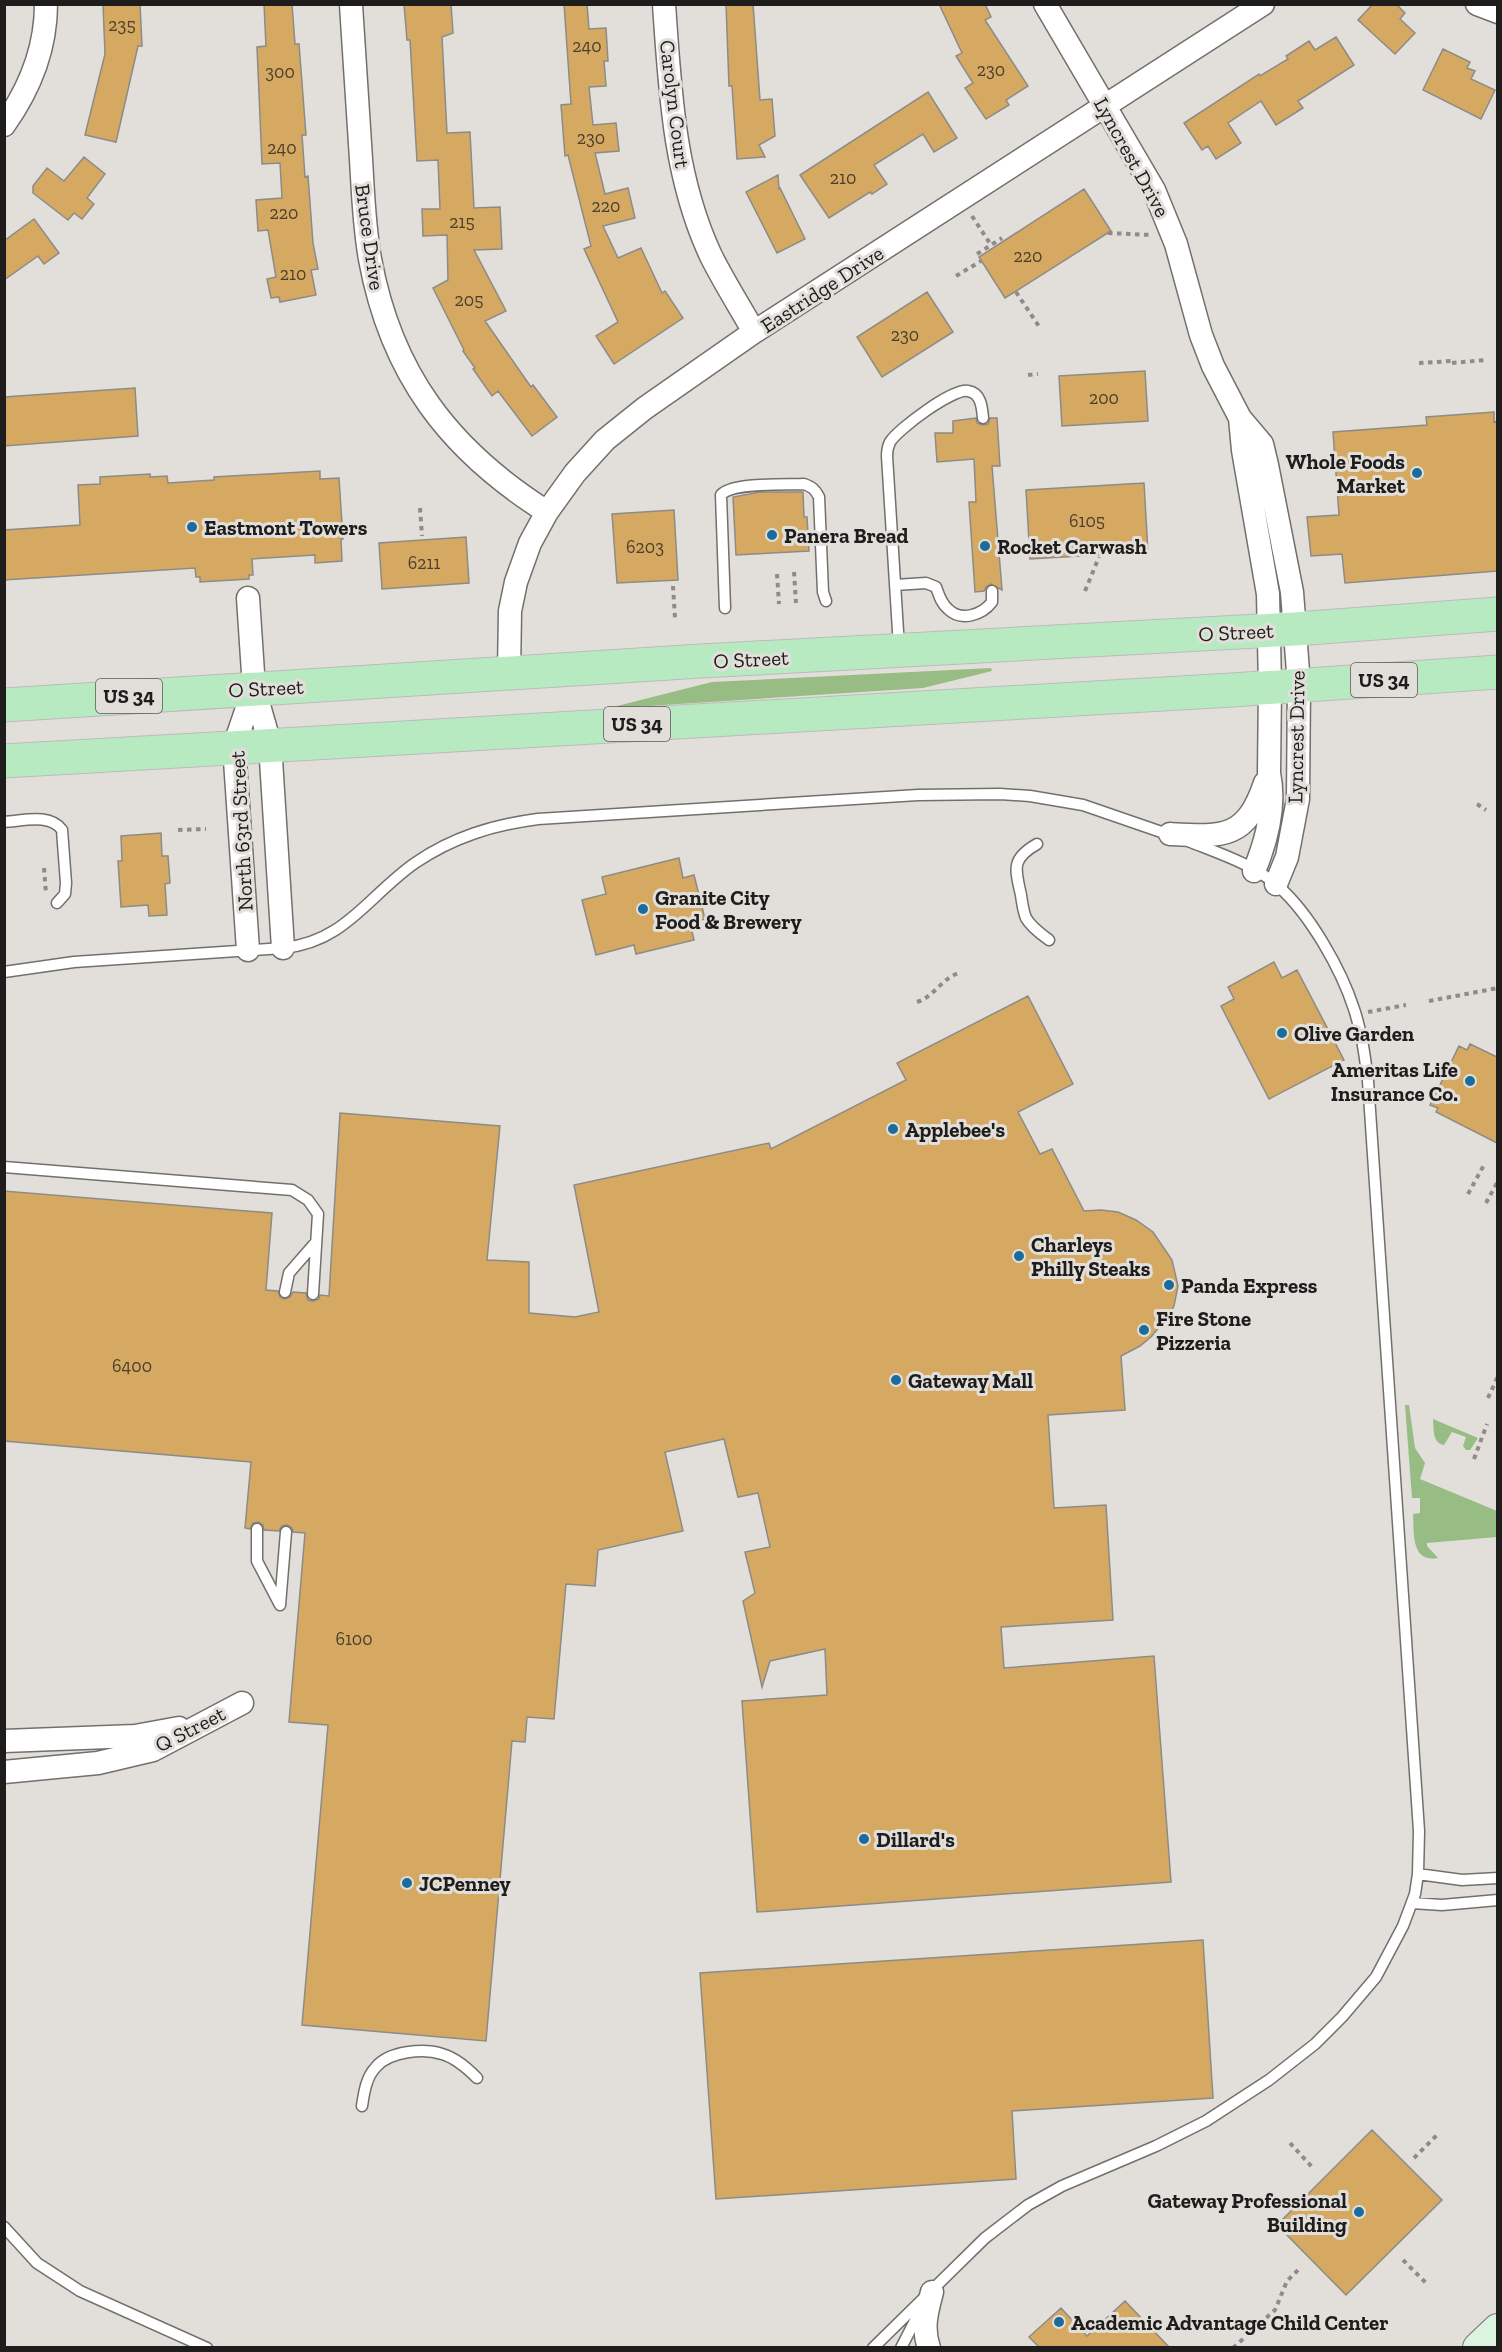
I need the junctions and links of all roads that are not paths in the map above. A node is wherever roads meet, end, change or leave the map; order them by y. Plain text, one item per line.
1 (46, 4) edge
2 (351, 4) edge
3 (664, 4) edge
4 (1045, 4) edge
5 (1263, 4) edge
6 (1477, 4) edge
7 (1497, 12) edge
8 (1106, 108) junction
9 (4, 125) edge
10 (754, 332) junction
11 (983, 418) dead end
12 (547, 512) junction
13 (895, 585) junction
14 (992, 591) dead end
15 (248, 598) dead end
16 (826, 601) dead end
17 (725, 608) dead end
18 (1497, 614) edge
19 (1282, 630) junction
20 (899, 650) junction
21 (1497, 672) edge
22 (509, 673) junction
23 (1285, 686) junction
24 (254, 688) junction
25 (4, 705) edge
26 (270, 744) junction
27 (234, 746) junction
28 (4, 761) edge
29 (1269, 773) junction
30 (4, 822) edge
31 (1170, 834) junction
32 (1037, 844) dead end
33 (1254, 871) junction
34 (1276, 884) junction
35 (52, 903) road end
36 (1049, 940) dead end
37 (283, 948) junction
38 (248, 950) junction
39 (4, 972) edge
40 (4, 1167) edge
41 (316, 1242) junction
42 (285, 1292) dead end
43 (313, 1294) dead end
44 (257, 1529) dead end
45 (286, 1532) dead end
46 (4, 1741) edge
47 (4, 1772) edge
48 (1418, 1874) junction
49 (1497, 1878) edge
50 (1497, 1900) edge
51 (1412, 1903) junction
52 (477, 2078) dead end
53 (362, 2106) dead end
54 (4, 2227) edge
55 (932, 2292) junction
56 (1497, 2330) edge
57 (207, 2348) edge
58 (873, 2348) edge
59 (901, 2348) edge
60 (929, 2348) edge
61 (1479, 2348) edge

1 - 9 street
2 - 12 street, Bruce Drive
3 - 10 street, Carolyn Court
4 - 8 street, Lyncrest Drive
5 - 8 street, Eastridge Drive
6 - 7 street
8 - 10 street, Eastridge Drive
8 - 19 street, Lyncrest Drive
10 - 12 street, Eastridge Drive
11 - 13 lane
12 - 22 street, Eastridge Drive
13 - 14 lane
13 - 20 lane
15 - 24 street
16 - 17 lane
18 - 19 main road, O Street / US 34
19 - 20 main road, O Street / US 34
19 - 23 street, Lyncrest Drive
20 - 22 main road, O Street / US 34
21 - 23 main road, US 34
22 - 24 main road, O Street / US 34
23 - 26 main road, US 34
23 - 29 street, Lyncrest Drive
23 - 34 street, Lyncrest Drive
24 - 25 main road, O Street / US 34
24 - 26 street, North 63rd Street
24 - 27 street, North 63rd Street
26 - 27 main road, US 34
26 - 37 street, North 63rd Street
27 - 28 main road, US 34
27 - 38 street, North 63rd Street
29 - 31 street
29 - 33 street, Lyncrest Drive
30 - 35 lane
31 - 33 lane
31 - 37 lane
32 - 36 lane
33 - 34 lane
34 - 48 lane
37 - 38 lane
38 - 39 lane
40 - 41 lane
41 - 42 lane
41 - 43 lane
44 - 45 lane
46 - 47 street, Q Street
48 - 49 lane
48 - 51 lane
50 - 51 lane
51 - 55 lane
52 - 53 lane
54 - 57 lane
55 - 58 lane
55 - 59 lane
55 - 60 street
56 - 61 main road

